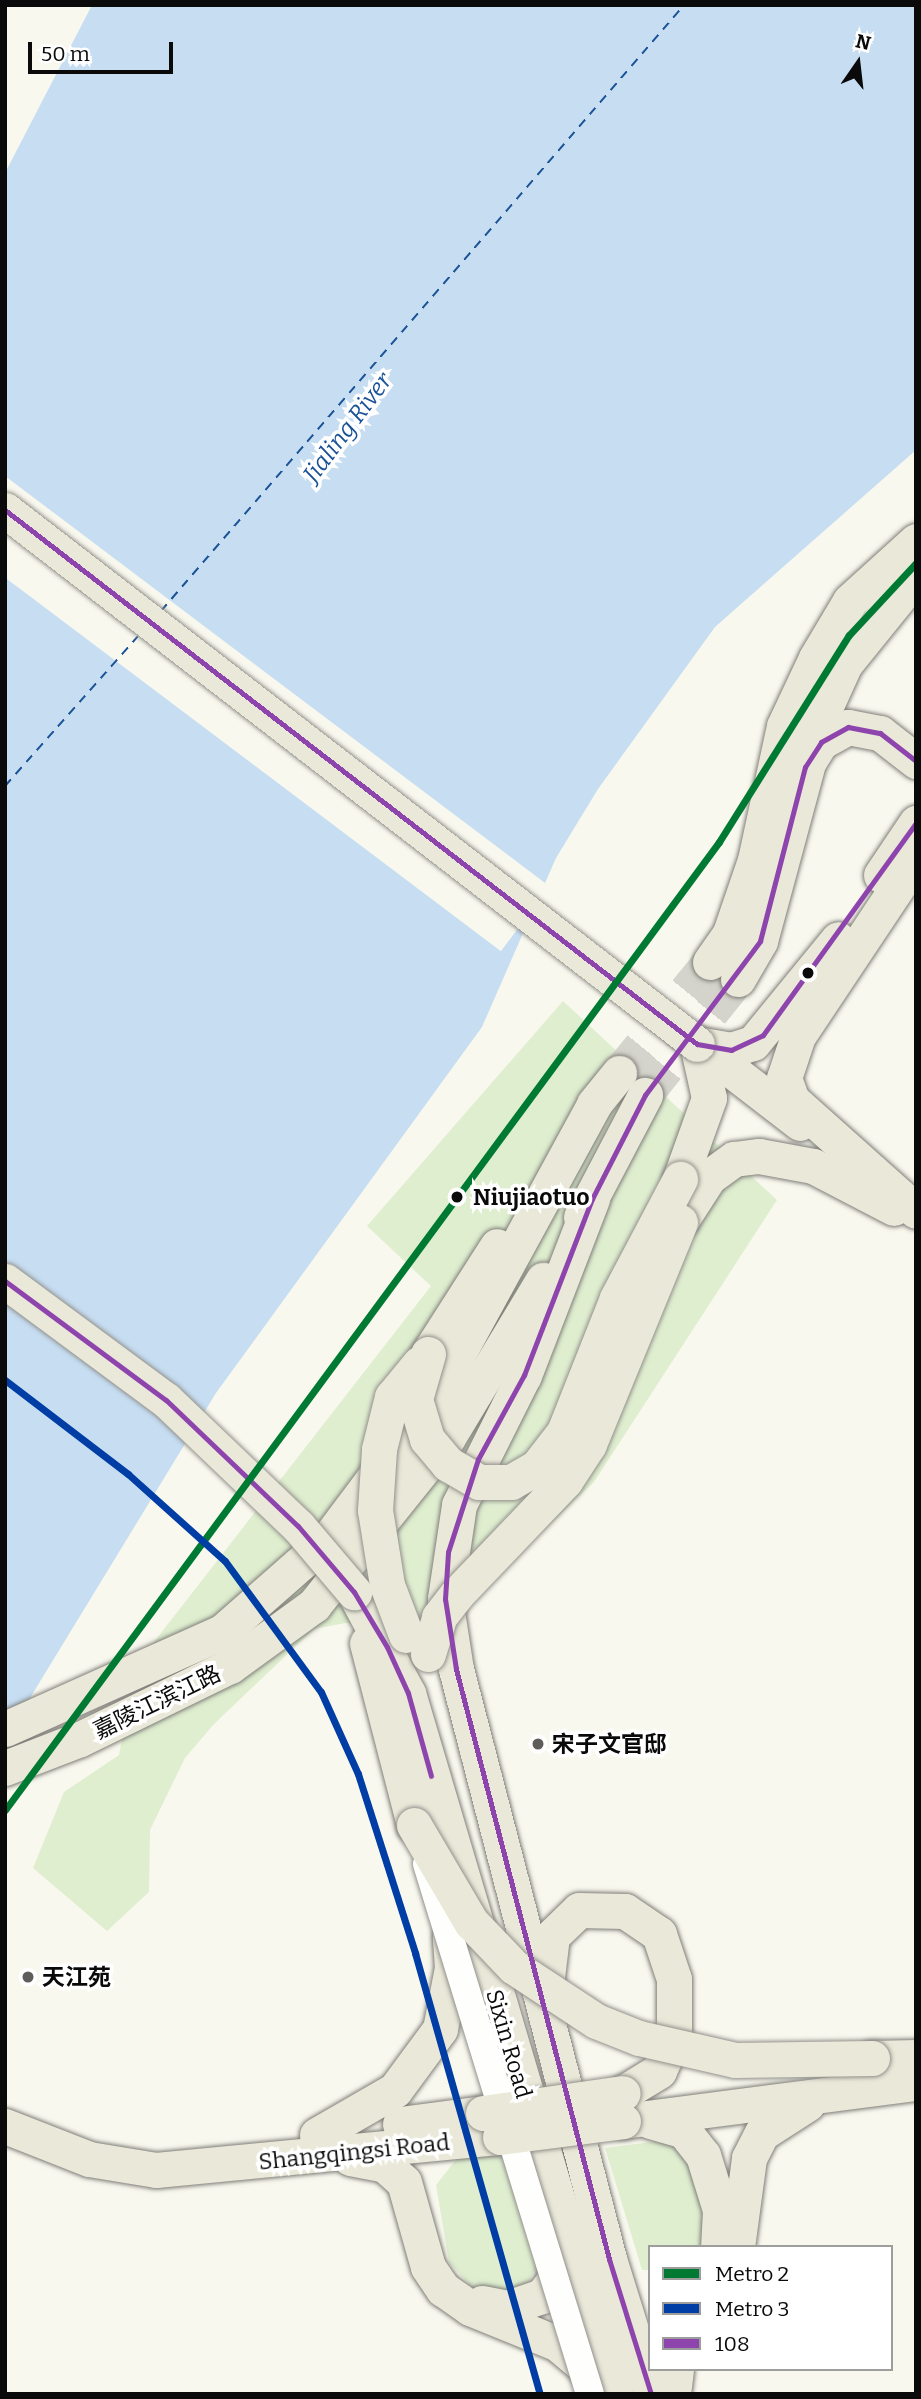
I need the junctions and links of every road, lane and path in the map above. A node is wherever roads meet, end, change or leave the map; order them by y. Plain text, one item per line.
1 (5, 510) edge
2 (916, 541) edge
3 (916, 576) edge
4 (916, 761) edge
5 (805, 767) junction
6 (916, 823) edge
7 (916, 859) edge
8 (709, 1053) junction
9 (593, 1104) junction
10 (592, 1199) junction
11 (916, 1212) edge
12 (916, 1219) edge
13 (5, 1282) edge
14 (428, 1354) junction
15 (354, 1592) junction
16 (417, 1644) junction
17 (415, 1691) junction
18 (5, 1729) edge
19 (5, 1768) edge
20 (429, 1821) junction
21 (548, 2023) junction
22 (916, 2057) edge
23 (916, 2082) edge
24 (820, 2098) junction
25 (5, 2104) edge
26 (629, 2111) junction
27 (491, 2125) junction
28 (5, 2126) edge
29 (317, 2135) junction
30 (287, 2159) junction
31 (558, 2214) junction
32 (718, 2245) edge
33 (737, 2245) edge
34 (609, 2259) junction
35 (648, 2287) edge
36 (676, 2371) edge
37 (590, 2394) edge
38 (607, 2394) edge
39 (615, 2394) edge
40 (651, 2394) edge
41 (673, 2394) edge

1 - 8 main road, bridge
2 - 5 main road
3 - 5 main road
4 - 5 main road
6 - 8 main road
7 - 11 main road
8 - 11 main road
8 - 14 main road, bridge
9 - 10 main road
9 - 14 main road
9 - 18 main road, 嘉陵江滨江路
10 - 19 main road, 嘉陵江滨江路
10 - 21 main road, Sixin Road
12 - 16 main road, bridge
13 - 15 main road, bridge
14 - 16 main road, bridge
15 - 17 main road
15 - 20 main road
16 - 17 main road
17 - 20 main road
20 - 22 main road, bridge
20 - 29 main road
20 - 31 main road, Sixin Road
20 - 37 street, bridge
21 - 26 main road
21 - 34 main road, Sixin Road
23 - 24 main road, Shangqingsi Road
24 - 26 main road, Shangqingsi Road
24 - 33 main road
25 - 29 main road, Shangqingsi Road
26 - 27 main road, Shangqingsi Road, bridge
26 - 32 main road
27 - 29 main road, Shangqingsi Road
27 - 30 main road, Shangqingsi Road
27 - 31 main road
28 - 30 main road, Shangqingsi Road
30 - 38 main road
31 - 39 main road, Sixin Road
34 - 35 main road
34 - 40 main road, Sixin Road
36 - 41 main road

